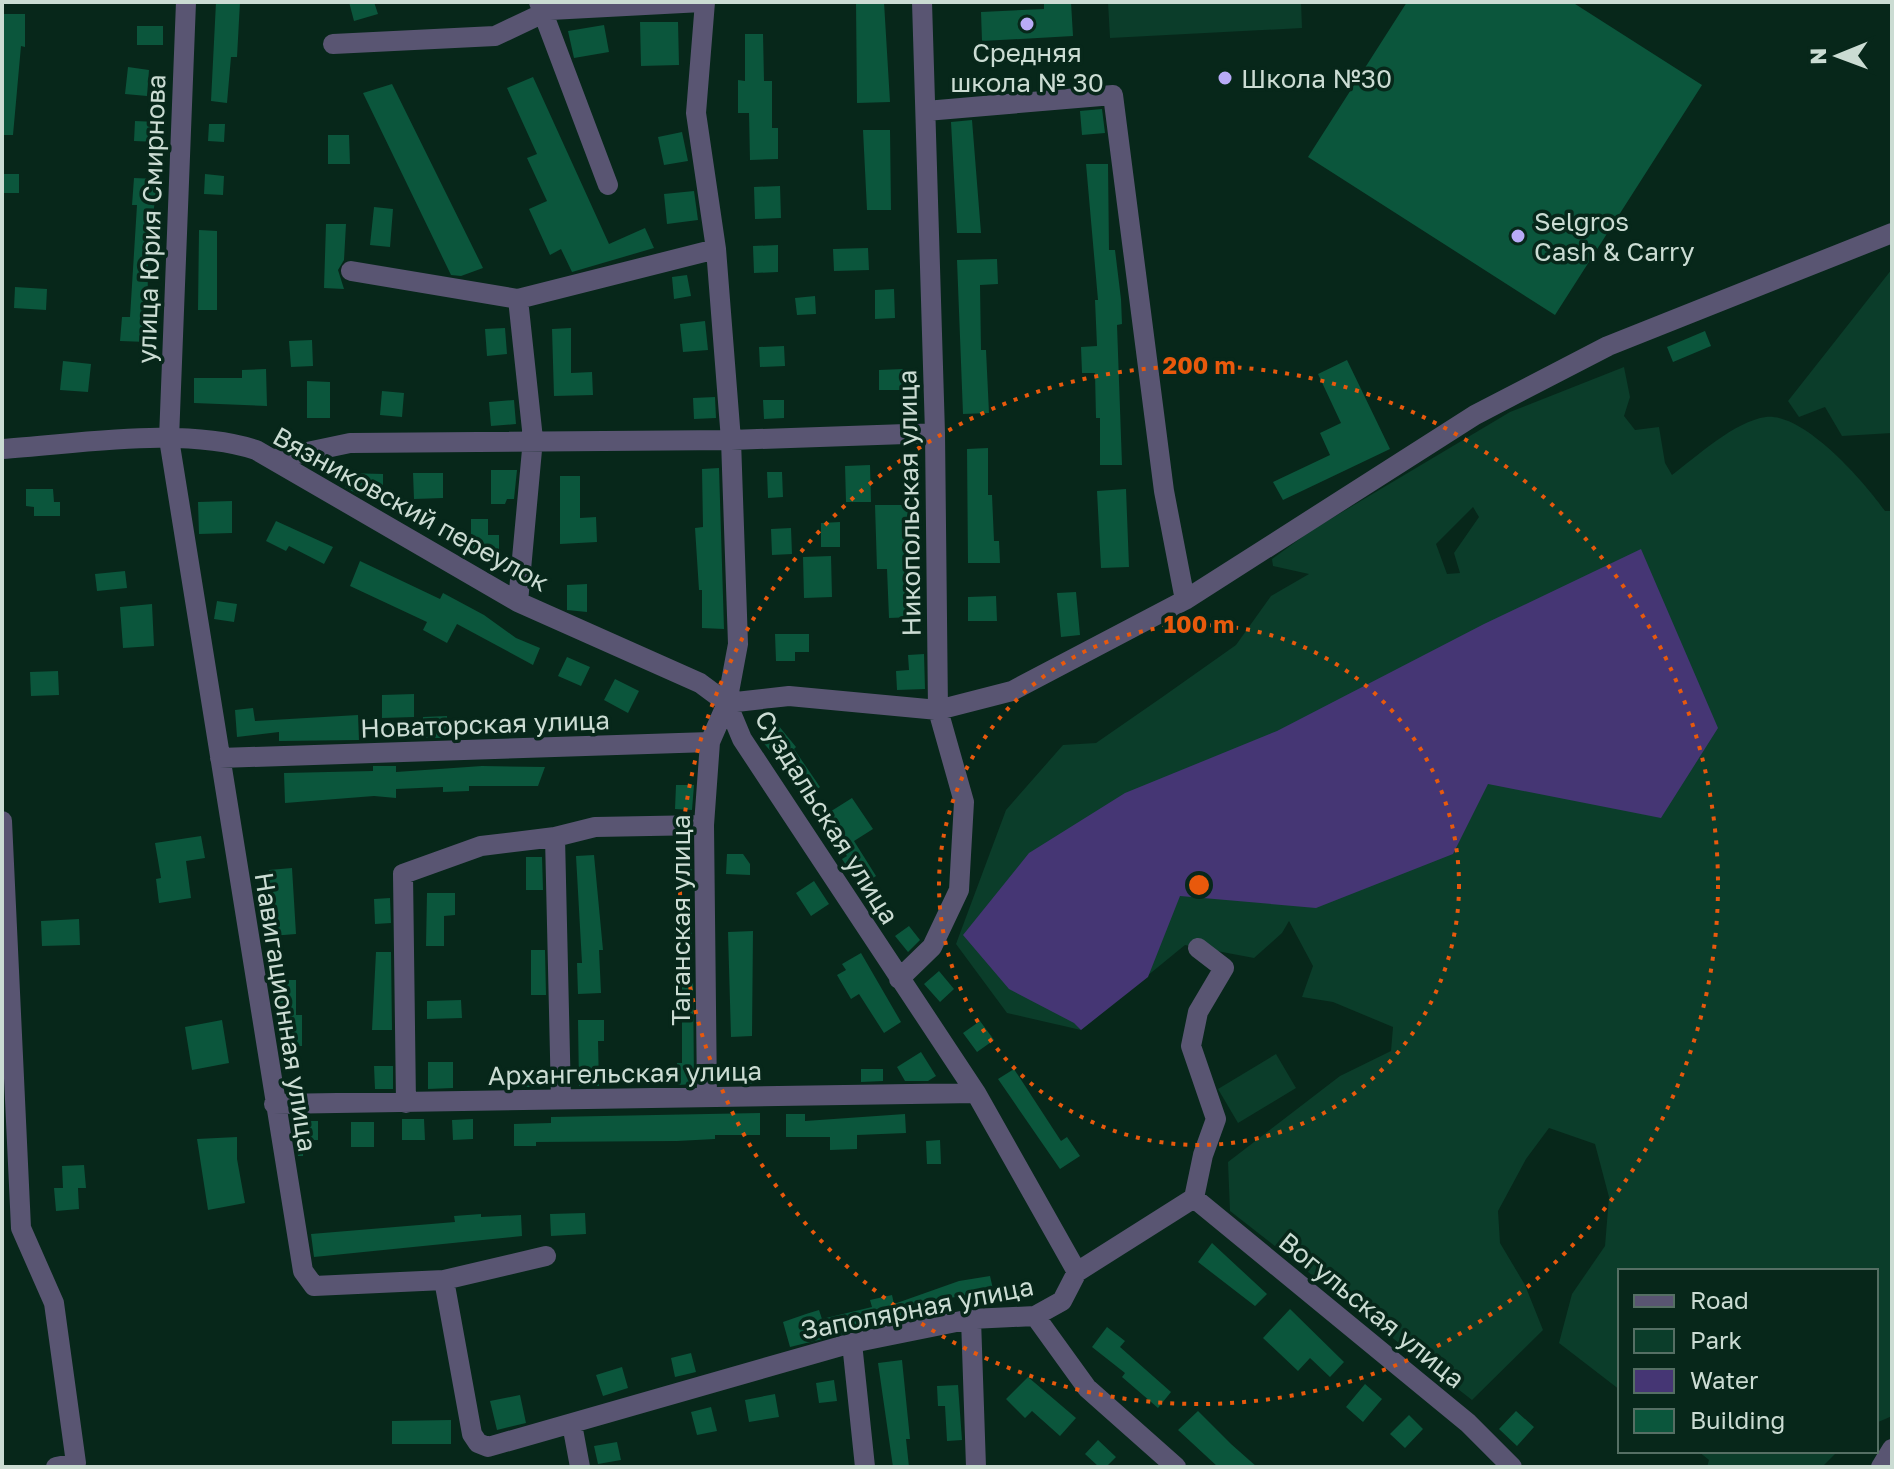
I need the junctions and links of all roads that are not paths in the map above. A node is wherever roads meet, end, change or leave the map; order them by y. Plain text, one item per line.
1 (186, 2) edge
2 (703, 2) edge
3 (922, 2) edge
4 (540, 8) edge
5 (333, 44) dead end
6 (926, 111) junction
7 (608, 185) dead end
8 (1892, 233) edge
9 (716, 249) junction
10 (351, 271) dead end
11 (518, 299) junction
12 (935, 433) junction
13 (169, 439) junction
14 (533, 439) junction
15 (731, 440) junction
16 (2, 449) edge
17 (274, 459) junction
18 (1185, 600) junction
19 (518, 602) junction
20 (727, 703) junction
21 (938, 710) junction
22 (710, 742) junction
23 (220, 758) junction
24 (2, 821) edge
25 (704, 825) junction
26 (555, 837) junction
27 (1198, 948) dead end
28 (899, 979) junction
29 (976, 1093) junction
30 (707, 1098) junction
31 (561, 1099) junction
32 (406, 1103) junction
33 (274, 1104) junction
34 (1194, 1198) junction
35 (546, 1256) dead end
36 (1077, 1272) junction
37 (444, 1280) junction
38 (1035, 1316) junction
39 (971, 1319) junction
40 (852, 1343) junction
41 (572, 1424) junction
42 (1892, 1449) edge
43 (56, 1467) edge
44 (580, 1467) edge
45 (865, 1467) edge
46 (976, 1467) edge
47 (1176, 1467) edge
48 (1512, 1467) edge
49 (1881, 1467) edge

1 - 13 street, улица Юрия Смирнова
2 - 4 street
2 - 9 street, Суздальская улица
3 - 6 street, Никопольская улица
4 - 5 street
4 - 7 street
6 - 12 street, Никопольская улица
6 - 18 street
8 - 18 street
9 - 11 street
9 - 15 street, Суздальская улица
10 - 11 street
11 - 14 street
12 - 15 street
12 - 21 street, Никопольская улица
13 - 16 street, Вязниковский переулок
13 - 17 street, Вязниковский переулок
13 - 23 street, Навигационная улица
14 - 15 street
14 - 17 street
14 - 19 street
15 - 20 street, Суздальская улица
17 - 19 street, Вязниковский переулок
18 - 21 street
19 - 20 street, Вязниковский переулок
20 - 21 street
20 - 22 street
20 - 28 street, Суздальская улица
21 - 28 street, Никопольская улица
22 - 23 street, Новаторская улица
22 - 25 street, Таганская улица
23 - 33 street, Навигационная улица
24 - 43 street
25 - 26 street
25 - 30 street, Таганская улица
26 - 31 street
26 - 32 street
27 - 34 street
28 - 29 street, Суздальская улица
29 - 30 street, Архангельская улица
29 - 36 street, Суздальская улица
30 - 31 street, Архангельская улица
31 - 32 street, Архангельская улица
32 - 33 street, Архангельская улица
33 - 37 street, Навигационная улица
34 - 36 street, Заполярная улица
34 - 48 street, Вогульская улица
35 - 37 street
36 - 38 street, Заполярная улица
37 - 41 street, Заполярная улица
38 - 39 street, Заполярная улица
38 - 47 street
39 - 40 street, Заполярная улица
39 - 46 street
40 - 41 street, Заполярная улица
40 - 45 street
41 - 44 street
42 - 49 street

